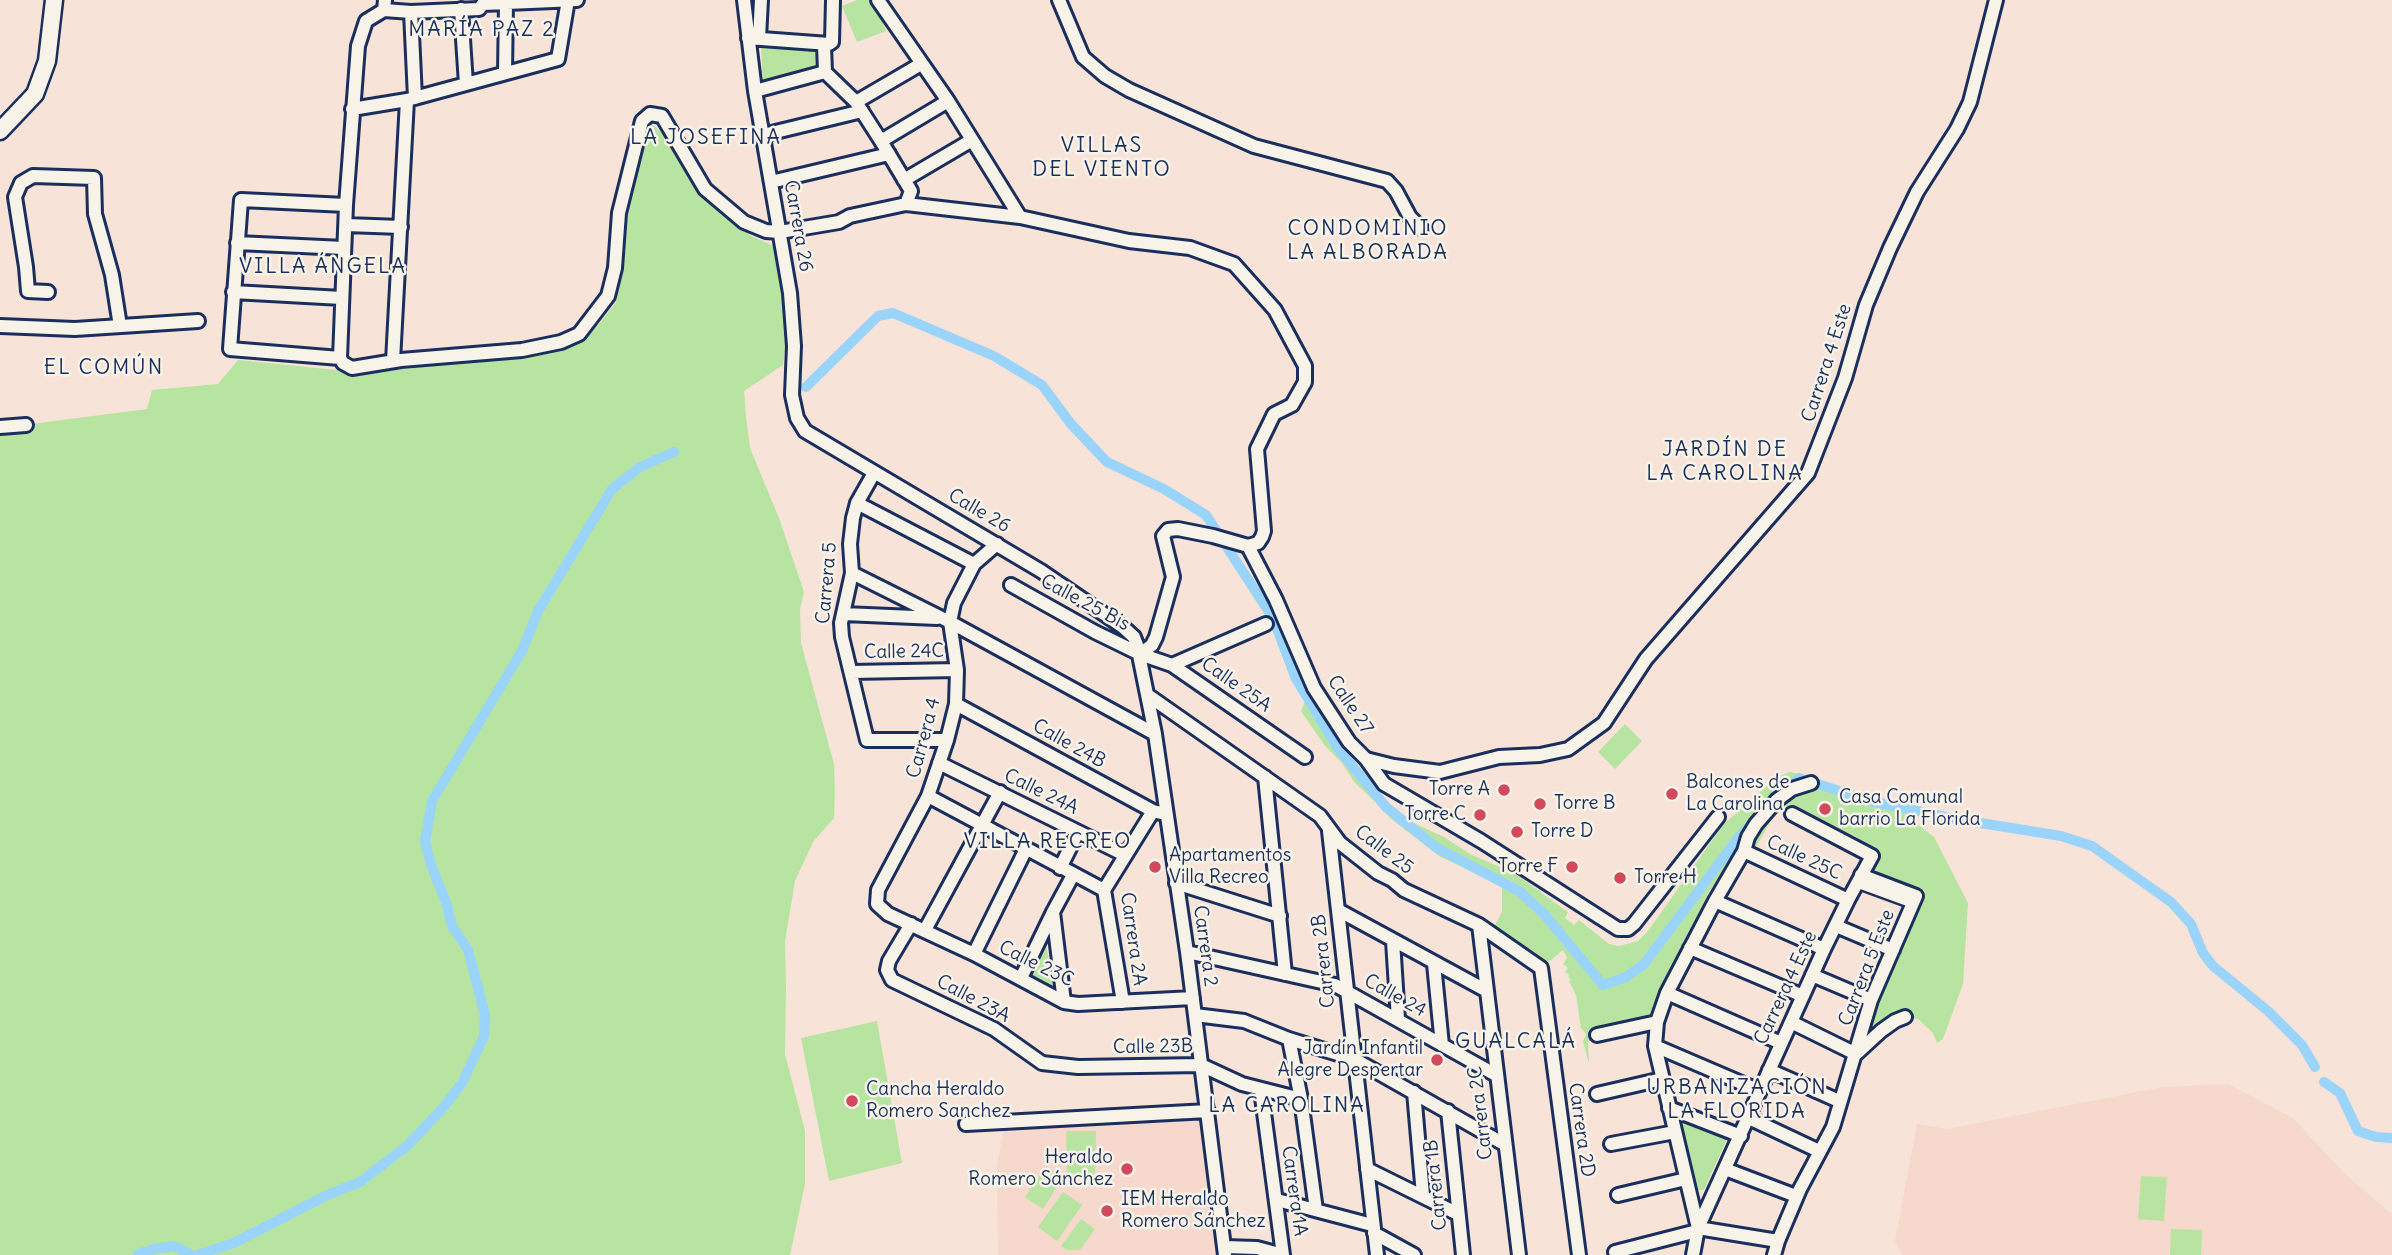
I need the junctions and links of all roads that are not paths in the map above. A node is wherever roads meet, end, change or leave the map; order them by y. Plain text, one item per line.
1 (54, 0) edge
2 (571, 0) edge
3 (744, 0) edge
4 (761, 0) edge
5 (833, 0) edge
6 (878, 0) edge
7 (1059, 0) edge
8 (1996, 0) edge
9 (483, 2) edge
10 (506, 3) junction
11 (385, 5) edge
12 (436, 5) edge
13 (461, 9) junction
14 (411, 12) junction
15 (754, 38) junction
16 (828, 43) junction
17 (921, 64) junction
18 (825, 72) junction
19 (505, 73) junction
20 (466, 84) junction
21 (755, 91) junction
22 (411, 99) junction
23 (948, 100) junction
24 (859, 107) junction
25 (352, 109) junction
26 (0, 131) edge
27 (763, 135) junction
28 (972, 140) junction
29 (881, 141) junction
30 (889, 154) junction
31 (904, 180) junction
32 (771, 183) junction
33 (906, 204) junction
34 (346, 205) junction
35 (1020, 217) junction
36 (346, 225) junction
37 (401, 227) junction
38 (1421, 228) dead end
39 (780, 232) junction
40 (237, 243) junction
41 (344, 248) junction
42 (48, 292) dead end
43 (233, 292) junction
44 (342, 298) junction
45 (198, 321) dead end
46 (0, 326) edge
47 (121, 326) junction
48 (340, 358) junction
49 (393, 361) junction
50 (797, 418) joint
51 (26, 425) dead end
52 (0, 427) edge
53 (874, 473) junction
54 (857, 503) junction
55 (997, 544) junction
56 (1243, 545) junction
57 (974, 564) junction
58 (852, 573) junction
59 (1011, 585) dead end
60 (844, 614) junction
61 (945, 620) junction
62 (1266, 624) dead end
63 (1139, 649) junction
64 (1172, 665) junction
65 (957, 670) junction
66 (851, 672) junction
67 (1149, 696) junction
68 (956, 704) junction
69 (1155, 734) junction
70 (947, 740) junction
71 (1540, 755) joint
72 (1306, 757) dead end
73 (1366, 759) junction
74 (939, 763) junction
75 (1265, 777) junction
76 (1811, 783) dead end
77 (1000, 792) junction
78 (928, 796) junction
79 (1159, 812) junction
80 (1792, 814) dead end
81 (1718, 817) dead end
82 (984, 825) junction
83 (1329, 830) junction
84 (1078, 832) junction
85 (1026, 849) junction
86 (1744, 851) junction
87 (1125, 855) junction
88 (1060, 868) junction
89 (1073, 875) junction
90 (1859, 879) junction
91 (1176, 883) junction
92 (1104, 890) junction
93 (1848, 900) junction
94 (1715, 901) junction
95 (877, 904) joint
96 (1338, 910) junction
97 (1053, 912) junction
98 (1280, 916) junction
99 (911, 924) junction
100 (1479, 925) junction
101 (1836, 926) junction
102 (925, 930) junction
103 (1393, 941) junction
104 (1690, 948) junction
105 (1824, 949) junction
106 (1893, 950) junction
107 (1187, 952) junction
108 (974, 954) junction
109 (1434, 964) junction
110 (1541, 968) joint
111 (1285, 974) junction
112 (1812, 975) junction
113 (1021, 978) junction
114 (1347, 991) junction
115 (1487, 991) junction
116 (1667, 993) junction
117 (1803, 996) junction
118 (1193, 998) junction
119 (1871, 1000) junction
120 (1064, 1002) junction
121 (1123, 1002) junction
122 (1195, 1015) junction
123 (1905, 1017) dead end
124 (1398, 1019) junction
125 (1657, 1022) junction
126 (1791, 1022) junction
127 (1597, 1035) dead end
128 (1289, 1039) junction
129 (1781, 1043) junction
130 (1443, 1045) junction
131 (1655, 1046) junction
132 (1856, 1054) junction
133 (1354, 1059) junction
134 (1042, 1063) joint
135 (1201, 1065) junction
136 (1769, 1070) junction
137 (1496, 1075) junction
138 (1662, 1079) junction
139 (1261, 1090) junction
140 (1760, 1091) junction
141 (1414, 1093) junction
142 (1597, 1094) dead end
143 (1301, 1099) junction
144 (1839, 1101) junction
145 (1669, 1108) junction
146 (1208, 1111) junction
147 (1448, 1111) junction
148 (1749, 1118) junction
149 (966, 1124) dead end
150 (1675, 1132) junction
151 (1741, 1136) junction
152 (1504, 1144) junction
153 (1611, 1144) dead end
154 (1819, 1152) junction
155 (1367, 1169) junction
156 (1725, 1169) junction
157 (1686, 1179) junction
158 (1423, 1195) junction
159 (1618, 1195) dead end
160 (1796, 1196) junction
161 (1277, 1200) junction
162 (1316, 1210) junction
163 (1458, 1214) junction
164 (1373, 1229) junction
165 (1698, 1230) junction
166 (1778, 1241) junction
167 (1225, 1251) edge
168 (1615, 1252) dead end
169 (1283, 1255) edge
170 (1377, 1255) edge
171 (1414, 1255) edge
172 (1463, 1255) edge
173 (1519, 1255) edge
174 (1579, 1255) edge
175 (1693, 1255) edge
176 (1774, 1255) edge

1 - 26 street
2 - 10 street
2 - 19 street
3 - 15 street, Carrera 26
4 - 15 street
5 - 16 street
6 - 17 street
7 - 38 street
8 - 71 street, Carrera 4 Este
9 - 10 street
9 - 13 street
10 - 19 street
11 - 14 street
11 - 25 street
12 - 13 street
12 - 14 street
13 - 20 street
14 - 22 street
15 - 16 street
15 - 21 street, Carrera 26
16 - 18 street
17 - 23 street
17 - 24 street
18 - 21 street
18 - 24 street
19 - 20 street
20 - 22 street
21 - 27 street, Carrera 26
22 - 25 street
22 - 37 street
23 - 28 street
23 - 29 street
24 - 27 street
24 - 29 street
25 - 34 street
27 - 32 street, Carrera 26
28 - 31 street
28 - 35 street
29 - 30 street
30 - 31 street
30 - 32 street
31 - 33 street
32 - 39 street, Carrera 26
33 - 35 street
33 - 39 street
34 - 36 street
34 - 40 street
35 - 56 street
36 - 37 street
36 - 41 street
37 - 49 street
39 - 49 street
39 - 50 street, Carrera 26
40 - 41 street
40 - 43 street
41 - 44 street
42 - 47 street
43 - 44 street
43 - 48 street
44 - 48 street
45 - 47 street
46 - 47 street
48 - 49 street
50 - 53 street, Calle 26
51 - 52 street
53 - 54 street, Carrera 5
53 - 55 street, Calle 26
54 - 57 street
54 - 58 street, Carrera 5
55 - 57 street, Carrera 4
55 - 63 street, Calle 26
56 - 63 street
56 - 73 street, Calle 27
57 - 61 street, Carrera 4
58 - 60 street, Carrera 5
58 - 61 street
59 - 63 street, Calle 25 Bis
60 - 61 street
60 - 66 street, Carrera 5
61 - 65 street, Carrera 4
61 - 69 street
62 - 64 street
63 - 64 street, Calle 25A
63 - 67 street, Carrera 2
64 - 72 street, Calle 25A
65 - 66 street, Calle 24C
65 - 68 street, Carrera 4
66 - 70 street, Carrera 5
67 - 69 street, Carrera 2
67 - 75 street, Calle 25
68 - 70 street, Carrera 4
68 - 79 street, Calle 24B
69 - 79 street, Carrera 2
70 - 74 street, Carrera 4
71 - 73 street, Calle 27
73 - 81 street
74 - 77 street, Calle 24A
74 - 78 street, Carrera 4
75 - 83 street, Calle 25
75 - 98 street
76 - 86 street
77 - 82 street
77 - 84 street, Calle 24A
78 - 82 street
78 - 95 street, Carrera 4
79 - 87 street, Carrera 2A
79 - 91 street, Carrera 2
80 - 90 street, Carrera 4 Este
82 - 85 street
82 - 102 street
83 - 96 street, Carrera 2B
83 - 100 street, Calle 25
84 - 87 street, Calle 24A
84 - 88 street
85 - 88 street
85 - 108 street
86 - 93 street, Calle 25C
86 - 94 street
87 - 92 street, Carrera 2A
88 - 89 street
89 - 92 street
89 - 97 street
90 - 93 street, Carrera 4 Este
90 - 106 street, Carrera 5 Este
91 - 98 street
91 - 107 street, Carrera 2
92 - 121 street, Carrera 2A
93 - 101 street, Carrera 4 Este
94 - 104 street
94 - 105 street
95 - 99 street, Calle 23C
96 - 103 street
96 - 114 street, Carrera 2B
97 - 113 street
97 - 120 street
98 - 111 street
99 - 102 street, Calle 23C
99 - 134 street, Calle 23A
100 - 110 street, Calle 25
100 - 115 street, Carrera 2C
101 - 105 street, Carrera 4 Este
101 - 106 street
102 - 108 street, Calle 23C
103 - 109 street
103 - 124 street
104 - 116 street
104 - 117 street
105 - 112 street, Carrera 4 Este
106 - 119 street, Carrera 5 Este
107 - 111 street, Calle 24
107 - 118 street, Carrera 2
108 - 113 street, Calle 23C
109 - 115 street
109 - 130 street
110 - 174 street, Carrera 2D
111 - 114 street, Calle 24
112 - 117 street, Carrera 4 Este
112 - 119 street
113 - 120 street, Calle 23C
114 - 124 street, Calle 24
114 - 133 street, Carrera 2B
115 - 137 street, Carrera 2C
116 - 125 street
116 - 129 street
117 - 126 street, Carrera 4 Este
118 - 121 street, Calle 23C
118 - 122 street, Carrera 2
119 - 132 street, Carrera 5 Este
120 - 121 street, Calle 23C
122 - 128 street
122 - 135 street, Carrera 2
123 - 132 street, Carrera 5 Este
124 - 130 street, Calle 24
125 - 127 street
125 - 131 street
126 - 129 street, Carrera 4 Este
126 - 132 street
128 - 133 street
128 - 143 street
129 - 136 street, Carrera 4 Este
130 - 137 street, Calle 24
131 - 138 street
131 - 140 street
132 - 144 street, Carrera 5 Este
133 - 141 street
133 - 155 street, Carrera 2B
134 - 135 street, Calle 23B
135 - 139 street, Calle 23B
135 - 146 street, Carrera 2
136 - 140 street, Carrera 4 Este
136 - 144 street
137 - 152 street, Carrera 2C
138 - 142 street
138 - 145 street
139 - 143 street, Calle 23B
139 - 161 street, Carrera 1A
140 - 148 street, Carrera 4 Este
141 - 147 street
141 - 158 street
143 - 162 street
144 - 154 street, Carrera 5 Este
145 - 150 street
145 - 151 street
146 - 149 street
146 - 167 street, Carrera 2
147 - 152 street
147 - 163 street, Carrera 1B
148 - 151 street, Carrera 4 Este
148 - 154 street
150 - 153 street
150 - 157 street
151 - 156 street, Carrera 4 Este
152 - 173 street, Carrera 2C
154 - 160 street, Carrera 5 Este
155 - 158 street
155 - 164 street, Carrera 2B
156 - 160 street
156 - 165 street, Carrera 4 Este
157 - 159 street
157 - 165 street
158 - 163 street
160 - 166 street, Carrera 5 Este
161 - 162 street
161 - 169 street, Carrera 1A
162 - 164 street
163 - 172 street, Carrera 1B
164 - 170 street, Carrera 2B
164 - 171 street
165 - 166 street
165 - 168 street
165 - 175 street, Carrera 4 Este
166 - 176 street, Carrera 5 Este
167 - 169 street

